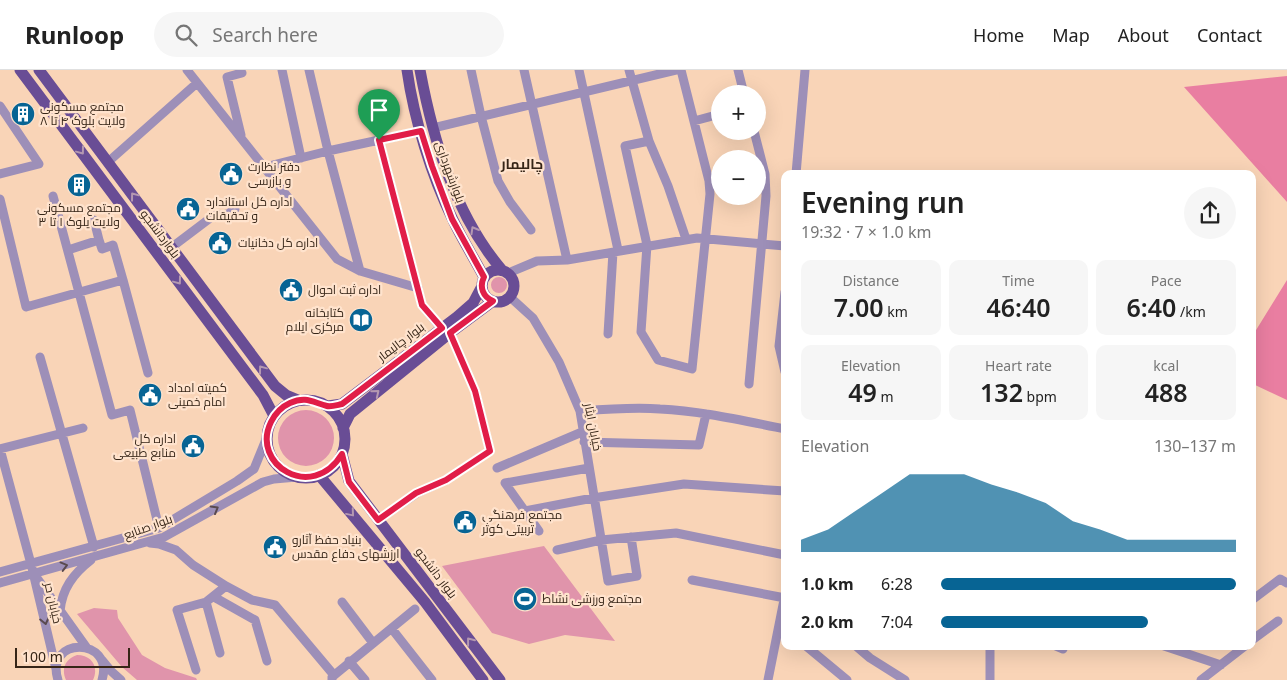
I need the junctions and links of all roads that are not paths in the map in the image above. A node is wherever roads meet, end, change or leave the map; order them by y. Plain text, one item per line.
1 (20, 70) edge
2 (39, 70) edge
3 (187, 70) edge
4 (282, 70) edge
5 (309, 70) edge
6 (406, 70) edge
7 (420, 70) edge
8 (472, 70) edge
9 (524, 70) edge
10 (579, 70) edge
11 (630, 70) edge
12 (676, 70) edge
13 (681, 70) edge
14 (738, 70) edge
15 (805, 70) edge
16 (242, 73) dead end
17 (632, 80) junction
18 (197, 83) junction
19 (742, 85) edge
20 (584, 92) junction
21 (531, 104) junction
22 (0, 106) edge
23 (481, 116) junction
24 (711, 116) edge
25 (694, 121) junction
26 (433, 128) junction
27 (421, 131) junction
28 (243, 140) junction
29 (379, 140) junction
30 (756, 140) edge
31 (650, 141) junction
32 (328, 151) junction
33 (301, 158) junction
34 (108, 162) junction
35 (264, 167) junction
36 (796, 170) edge
37 (0, 174) edge
38 (53, 196) dead end
39 (0, 199) edge
40 (235, 209) dead end
41 (94, 220) dead end
42 (531, 230) dead end
43 (704, 238) junction
44 (686, 239) junction
45 (99, 240) junction
46 (761, 244) junction
47 (647, 245) junction
48 (781, 246) edge
49 (172, 247) junction
50 (68, 250) junction
51 (615, 251) junction
52 (567, 260) junction
53 (360, 271) junction
54 (505, 271) junction
55 (122, 280) junction
56 (483, 283) junction
57 (418, 288) junction
58 (78, 292) junction
59 (510, 297) junction
60 (493, 301) junction
61 (781, 328) edge
62 (446, 331) junction
63 (608, 334) dead end
64 (781, 355) edge
65 (40, 357) dead end
66 (148, 373) dead end
67 (749, 384) dead end
68 (298, 400) junction
69 (328, 406) junction
70 (580, 411) junction
71 (706, 414) junction
72 (274, 416) junction
73 (83, 428) dead end
74 (343, 428) junction
75 (781, 428) edge
76 (582, 432) junction
77 (61, 434) junction
78 (267, 437) junction
79 (584, 442) junction
80 (0, 449) edge
81 (342, 454) junction
82 (497, 468) dead end
83 (589, 468) junction
84 (319, 475) junction
85 (297, 476) junction
86 (781, 491) edge
87 (594, 498) junction
88 (525, 511) junction
89 (378, 520) junction
90 (160, 528) junction
91 (539, 531) dead end
92 (631, 537) junction
93 (601, 540) junction
94 (147, 543) junction
95 (94, 547) junction
96 (557, 550) dead end
97 (781, 554) edge
98 (95, 557) junction
99 (32, 564) junction
100 (0, 572) edge
101 (34, 574) junction
102 (692, 580) dead end
103 (0, 583) edge
104 (1287, 583) edge
105 (226, 586) junction
106 (781, 596) edge
107 (214, 597) junction
108 (1256, 597) edge
109 (206, 602) junction
110 (342, 602) dead end
111 (414, 609) dead end
112 (60, 611) junction
113 (1278, 621) dead end
114 (781, 627) edge
115 (392, 628) junction
116 (1256, 637) edge
117 (373, 643) junction
118 (87, 648) junction
119 (811, 650) edge
120 (861, 650) edge
121 (990, 650) edge
122 (1176, 650) edge
123 (1240, 650) edge
124 (220, 653) dead end
125 (101, 659) junction
126 (267, 661) dead end
127 (349, 662) junction
128 (1221, 665) junction
129 (196, 670) dead end
130 (55, 676) edge
131 (332, 679) edge
132 (102, 680) edge
133 (121, 680) edge
134 (365, 680) edge
135 (432, 680) edge
136 (483, 680) edge
137 (500, 680) edge
138 (768, 680) edge
139 (847, 680) edge
140 (905, 680) edge
141 (990, 680) edge
142 (1201, 680) edge

1 -> 72 main road, بلواردانشجو
2 - 34 main road, بلواردانشجو
3 - 18 street
4 - 33 street
5 - 32 street
6 - 27 main road, بلوارشهرداری
7 - 26 main road
8 - 23 street
9 - 21 street
10 - 20 street
11 - 17 street
12 - 17 street
13 - 25 street
14 - 19 street
15 - 36 street
16 - 28 street
17 - 20 street
17 - 31 street
18 - 28 street
18 - 34 street
20 - 21 street
20 - 51 street
21 - 23 street
21 - 52 street
22 - 37 street
23 - 26 street
23 - 42 street
24 - 25 street
25 - 43 street
26 - 27 main road
54 -> 26 main road
27 - 29 street
27 - 56 main road, بلوارشهرداری
28 - 35 street
29 - 32 street
29 - 57 street
30 - 46 street
31 - 44 street
31 - 47 street
32 - 33 street
32 - 53 street
33 - 35 street
49 -> 34 main road, بلواردانشجو
35 - 53 street
38 - 50 street
39 - 58 street
40 - 49 street
41 - 45 street
43 - 44 street
43 - 46 street
43 - 47 street
44 - 47 street
45 - 50 street
45 - 55 street
46 - 48 street
46 - 67 street
47 - 51 street
68 -> 49 main road, بلواردانشجو
50 - 58 street
51 - 52 street
51 - 63 street
52 - 54 street
53 - 57 street
54 - 56 main road
54 - 59 main road
55 - 58 street
55 - 66 street
56 - 60 main road
56 - 62 main road, بلوار چالیمار
57 - 62 street
58 - 90 street
59 - 60 main road
59 - 70 street, خیابان ایثار
60 - 62 main road, بلوار چالیمار
61 - 64 street
62 - 69 main road, بلوار چالیمار
74 -> 62 main road, بلوار چالیمار
62 - 89 street
65 - 77 street
68 - 69 main road
68 - 72 main road
69 - 74 main road
70 - 71 street
70 - 76 street, خیابان ایثار
71 - 75 street
71 - 79 street
72 - 78 main road
73 - 77 street
74 - 81 main road
76 - 79 street, خیابان ایثار
76 - 82 street
77 - 80 street
77 - 95 street
78 - 85 main road
78 - 90 street, بلوار صنایع
79 - 83 street, خیابان ایثار
80 - 99 street
81 - 84 main road
81 - 89 main road, بلوار دانشجو
83 - 87 street, خیابان ایثار
83 - 88 street
84 - 85 main road
84 -> 136 main road
94 -> 85 street, بلوار صنایع
86 - 87 street
87 - 88 street
87 - 93 street, خیابان ایثار
88 - 91 street
137 -> 89 main road, بلوار دانشجو
90 - 95 street, بلوار صنایع
92 - 93 street
92 - 93 street, خیابان ایثار
92 - 97 street
93 - 96 street
94 - 98 street, بلوار صنایع
94 - 105 street
95 - 99 street, بلوار صنایع
101 -> 98 street, بلوار صنایع
98 - 112 street
99 - 100 street, بلوار صنایع
99 - 101 street
101 - 103 street, بلوار صنایع
101 - 112 street, خیابان حر
101 -> 130 street, خیابان حر
102 - 106 street
104 - 108 street
105 - 107 street
105 - 131 street
107 - 109 street
107 - 126 street
109 - 124 street
109 - 129 street
110 - 117 street
111 - 115 street
112 - 118 street, خیابان حر
113 - 116 street
114 - 138 street
115 - 117 street
115 - 135 street
117 - 127 street
118 - 125 street, خیابان حر
118 - 130 street
119 - 139 street
120 - 140 street
121 - 141 street
122 - 128 street
123 - 128 street
125 - 132 street
125 - 133 street
127 - 131 street
127 - 134 street
128 - 142 street

